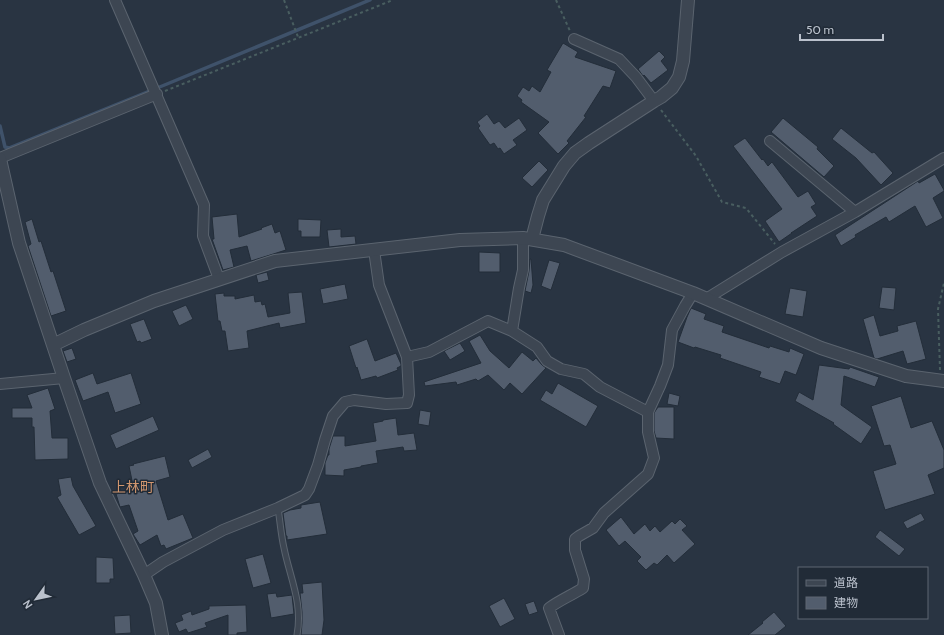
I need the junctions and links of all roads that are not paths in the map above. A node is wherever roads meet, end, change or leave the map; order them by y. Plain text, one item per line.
1 (115, 0) edge
2 (688, 0) edge
3 (574, 39) road end
4 (156, 94) junction
5 (654, 101) junction
6 (770, 141) dead end
7 (944, 158) edge
8 (0, 159) edge
9 (855, 212) junction
10 (527, 238) junction
11 (374, 250) junction
12 (219, 279) junction
13 (693, 293) junction
14 (706, 299) junction
15 (512, 331) junction
16 (53, 346) junction
17 (407, 357) junction
18 (64, 378) junction
19 (942, 381) edge
20 (0, 384) edge
21 (648, 412) junction
22 (278, 508) junction
23 (144, 575) junction
24 (162, 635) edge
25 (296, 635) edge
26 (559, 635) edge

1 - 4 street
2 - 5 street
3 - 5 street
4 - 8 street
4 - 12 street
5 - 10 street
6 - 9 street
7 - 9 street
8 - 16 street
9 - 14 street
10 - 11 street
10 - 13 street
10 - 15 street
11 - 12 street
11 - 17 street
12 - 16 street
13 - 14 street
13 - 21 street
14 - 19 street
15 - 17 street
15 - 21 street
16 - 18 street
17 - 22 street
18 - 20 street
18 - 23 street
21 - 26 street
22 - 23 street
22 - 25 lane
23 - 24 street

